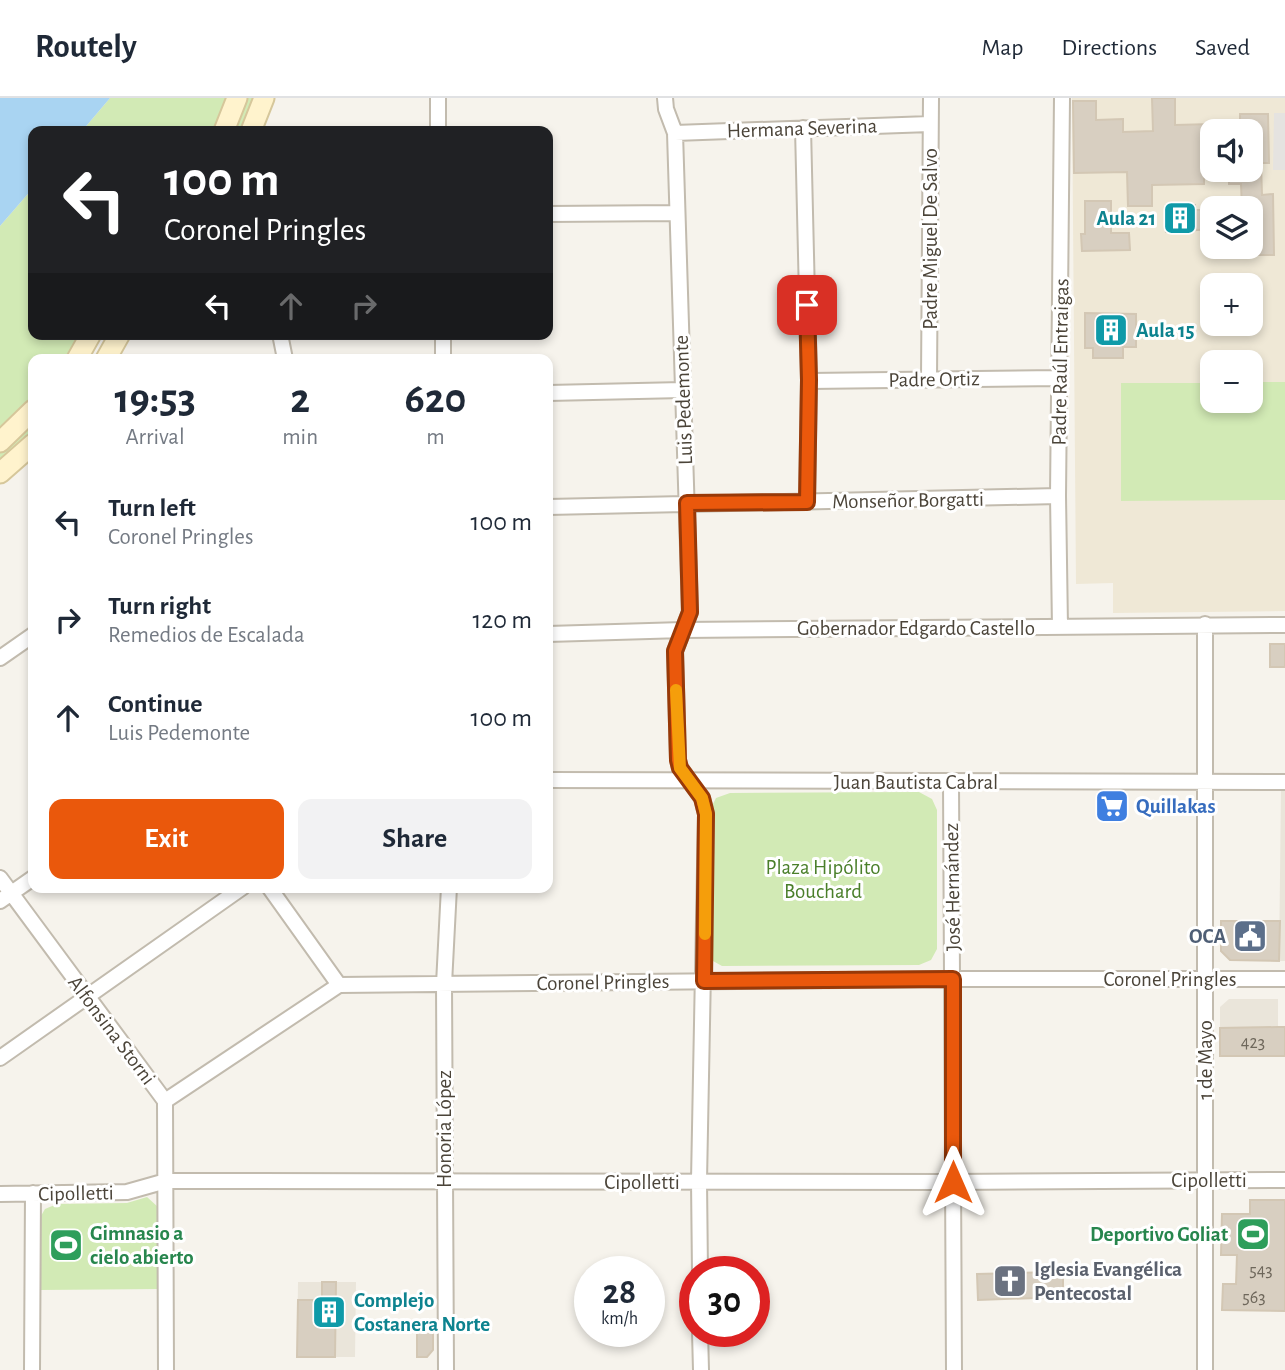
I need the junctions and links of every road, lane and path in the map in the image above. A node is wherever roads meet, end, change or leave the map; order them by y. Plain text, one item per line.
1 (237, 98) edge
2 (264, 98) edge
3 (438, 98) edge
4 (666, 98) edge
5 (931, 98) edge
6 (1062, 98) edge
7 (930, 124) junction
8 (226, 126) edge
9 (253, 126) edge
10 (438, 126) edge
11 (803, 128) junction
12 (675, 133) junction
13 (677, 213) junction
14 (553, 214) edge
15 (1059, 377) junction
16 (929, 379) junction
17 (809, 380) junction
18 (683, 390) junction
19 (553, 393) edge
20 (28, 415) edge
21 (0, 442) edge
22 (28, 448) edge
23 (0, 473) edge
24 (1058, 496) junction
25 (807, 502) junction
26 (687, 503) junction
27 (553, 507) edge
28 (1205, 624) junction
29 (1285, 625) edge
30 (1060, 627) junction
31 (682, 630) junction
32 (553, 634) edge
33 (28, 638) edge
34 (0, 658) edge
35 (553, 780) edge
36 (691, 782) junction
37 (951, 782) junction
38 (1205, 782) junction
39 (1285, 782) edge
40 (0, 878) edge
41 (28, 882) edge
42 (235, 893) edge
43 (274, 893) edge
44 (449, 893) edge
45 (6, 897) edge
46 (953, 979) junction
47 (1205, 979) junction
48 (1285, 979) edge
49 (704, 981) junction
50 (444, 984) junction
51 (340, 985) junction
52 (88, 998) junction
53 (0, 1058) edge
54 (165, 1101) junction
55 (1205, 1179) junction
56 (1285, 1180) edge
57 (166, 1181) junction
58 (699, 1181) junction
59 (444, 1182) junction
60 (953, 1182) junction
61 (33, 1193) junction
62 (0, 1194) edge
63 (700, 1256) edge
64 (700, 1347) edge
65 (32, 1370) edge
66 (166, 1370) edge
67 (446, 1370) edge
68 (701, 1370) edge
69 (954, 1370) edge
70 (1205, 1370) edge

1 - 8 main road
2 - 9 main road
3 - 10 street
4 - 12 street, Luis Pedemonte
5 - 7 street, Padre Miguel De Salvo
6 - 15 street, Padre Raúl Entraigas
7 - 11 street, Hermana Severina
7 - 16 street, Padre Miguel De Salvo
11 - 12 street, Hermana Severina
11 - 17 street
12 - 13 street, Luis Pedemonte
13 - 14 street
13 - 18 street, Luis Pedemonte
15 - 16 street, Padre Ortiz
15 - 24 street, Padre Raúl Entraigas
16 - 17 street, Padre Ortiz
17 - 25 street
18 - 19 street
18 - 26 street, Luis Pedemonte
20 - 21 main road
22 - 23 main road
24 - 25 street, Monseñor Borgatti
24 - 30 street, Padre Raúl Entraigas
25 - 26 street, Monseñor Borgatti
26 - 27 street, Monseñor Borgatti
26 - 31 street, Luis Pedemonte
28 - 29 street, Gobernador Edgardo Castello
28 - 30 street, Gobernador Edgardo Castello
28 - 38 street, 1 de Mayo
30 - 31 street, Gobernador Edgardo Castello
31 - 32 street, Gobernador Edgardo Castello
31 - 36 street, Luis Pedemonte
33 - 34 street
35 - 36 street, Juan Bautista Cabral
36 - 37 street, Juan Bautista Cabral
36 - 49 street, Luis Pedemonte
37 - 38 street, Juan Bautista Cabral
37 - 46 street, José Hernández
38 - 39 street, Juan Bautista Cabral
38 - 47 street, 1 de Mayo
40 - 45 street, Alfonsina Storni
41 - 45 street
42 - 52 street
43 - 51 street
44 - 50 street, Honoria López
45 - 52 street, Alfonsina Storni
46 - 47 street, Coronel Pringles
46 - 49 street, Coronel Pringles
46 - 60 street, José Hernández
47 - 48 street, Coronel Pringles
47 - 55 street, 1 de Mayo
49 - 50 street, Coronel Pringles
49 - 58 street, Luis Pedemonte
50 - 51 street, Coronel Pringles
50 - 59 street, Honoria López
51 - 54 street
52 - 53 street
52 - 54 street, Alfonsina Storni
54 - 57 street, Alfonsina Storni
55 - 56 street, Cipolletti
55 - 60 street, Cipolletti
55 - 70 street, 1 de Mayo
57 - 59 street, Cipolletti
57 - 61 street, Cipolletti
57 - 66 street, Alfonsina Storni
58 - 59 street, Cipolletti
58 - 60 street, Cipolletti
58 - 63 street, Luis Pedemonte
59 - 67 street, Honoria López
60 - 69 street, José Hernández
61 - 62 street, Cipolletti
61 - 65 street
64 - 68 street

